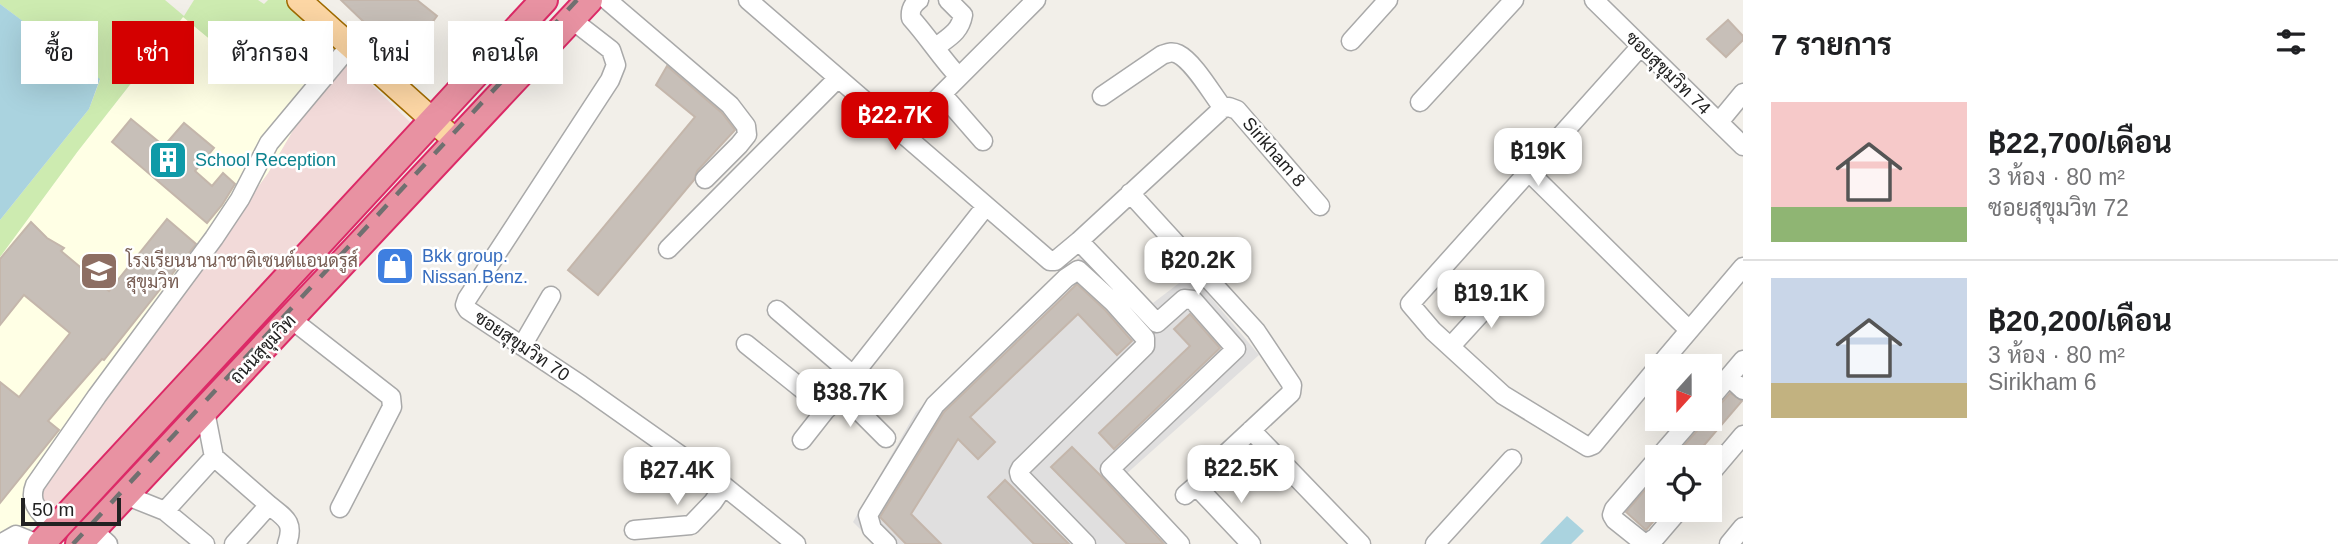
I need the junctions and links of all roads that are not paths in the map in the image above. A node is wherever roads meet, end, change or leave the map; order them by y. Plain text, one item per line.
1 (299, 0) edge
2 (544, 0) edge
3 (607, 0) edge
4 (748, 0) edge
5 (919, 0) edge
6 (948, 0) edge
7 (1036, 0) edge
8 (1388, 0) edge
9 (1514, 0) edge
10 (1594, 0) edge
11 (580, 9) edge
12 (1351, 41) dead end
13 (347, 45) edge
14 (1641, 46) junction
15 (936, 47) junction
16 (347, 49) edge
17 (959, 77) junction
18 (838, 78) junction
19 (391, 84) edge
20 (1743, 93) edge
21 (943, 94) junction
22 (1102, 96) dead end
23 (1420, 102) dead end
24 (1223, 108) junction
25 (432, 120) junction
26 (1719, 122) junction
27 (903, 133) junction
28 (456, 141) junction
29 (983, 141) dead end
30 (1743, 146) edge
31 (1528, 171) junction
32 (705, 179) dead end
33 (1130, 193) junction
34 (986, 206) junction
35 (1320, 206) dead end
36 (1079, 241) junction
37 (668, 249) dead end
38 (1743, 267) edge
39 (1504, 288) dead end
40 (551, 296) dead end
41 (1119, 296) junction
42 (777, 310) dead end
43 (291, 319) junction
44 (1689, 330) junction
45 (747, 344) dead end
46 (522, 346) junction
47 (1451, 346) junction
48 (1669, 354) edge
49 (1743, 360) edge
50 (854, 376) junction
51 (1729, 377) junction
52 (1645, 383) edge
53 (1722, 385) edge
54 (1743, 390) edge
55 (841, 393) junction
56 (827, 409) junction
57 (205, 411) junction
58 (1251, 429) junction
59 (1682, 431) edge
60 (1743, 435) edge
61 (886, 438) dead end
62 (802, 440) dead end
63 (1669, 445) edge
64 (214, 457) junction
65 (1512, 459) dead end
66 (1722, 460) edge
67 (1645, 473) edge
68 (724, 486) junction
69 (125, 495) junction
70 (269, 505) junction
71 (340, 508) dead end
72 (164, 511) junction
73 (1669, 522) edge
74 (1743, 527) edge
75 (634, 530) dead end
76 (45, 539) edge
77 (93, 539) edge
78 (0, 544) edge
79 (205, 544) edge
80 (234, 544) edge
81 (286, 544) edge
82 (796, 544) edge
83 (887, 544) edge
84 (1086, 544) edge
85 (1180, 544) edge
86 (1251, 544) edge
87 (1361, 544) edge
88 (1435, 544) edge
89 (1645, 544) edge
90 (1729, 544) edge

1 - 13 main road
2 - 25 highway, ถนนสุขุมวิท
3 - 32 street
4 - 18 street
5 - 15 street
6 - 15 street
7 - 17 street
8 - 12 street
9 - 23 street
10 - 14 street, ซอยสุขุมวิท 74
11 - 28 highway, ถนนสุขุมวิท
11 - 46 street, ซอยสุขุมวิท 70
14 - 26 street, ซอยสุขุมวิท 74
14 - 31 street
15 - 17 street
16 - 76 street
17 - 21 street
18 - 27 street
18 - 37 street
19 - 25 main road
20 - 26 street
21 - 27 street
21 - 29 street
22 - 24 street
24 - 33 street, Sirikham 8
24 - 35 street, Sirikham 8
25 - 28 main road
25 - 76 highway, ถนนสุขุมวิท
26 - 30 street, ซอยสุขุมวิท 74
27 - 34 street
28 - 43 highway, ถนนสุขุมวิท
31 - 44 street
31 - 47 street
33 - 36 street, Sirikham 8
33 - 58 street
34 - 36 street, Sirikham 8
34 - 50 street
36 - 41 street
38 - 44 street
39 - 47 street
40 - 46 street
41 - 83 street
41 - 84 street
41 - 85 street
42 - 50 street
43 - 57 highway, ถนนสุขุมวิท
43 - 71 street
44 - 48 street
45 - 56 street
46 - 68 street, ซอยสุขุมวิท 70
47 - 52 street
49 - 51 street
50 - 55 street
51 - 53 street
51 - 54 street
55 - 56 street
55 - 61 street
56 - 62 street
57 - 64 street
57 - 69 highway, ถนนสุขุมวิท
58 - 86 street
58 - 87 street
59 - 63 street
60 - 66 street
64 - 70 street
64 - 72 street
65 - 88 street
67 - 89 street
68 - 75 street
68 - 82 street, ซอยสุขุมวิท 70
69 - 72 street
69 - 77 highway, ถนนสุขุมวิท
70 - 80 street
70 - 81 street
72 - 79 street
73 - 89 street
74 - 90 street
76 - 78 street

